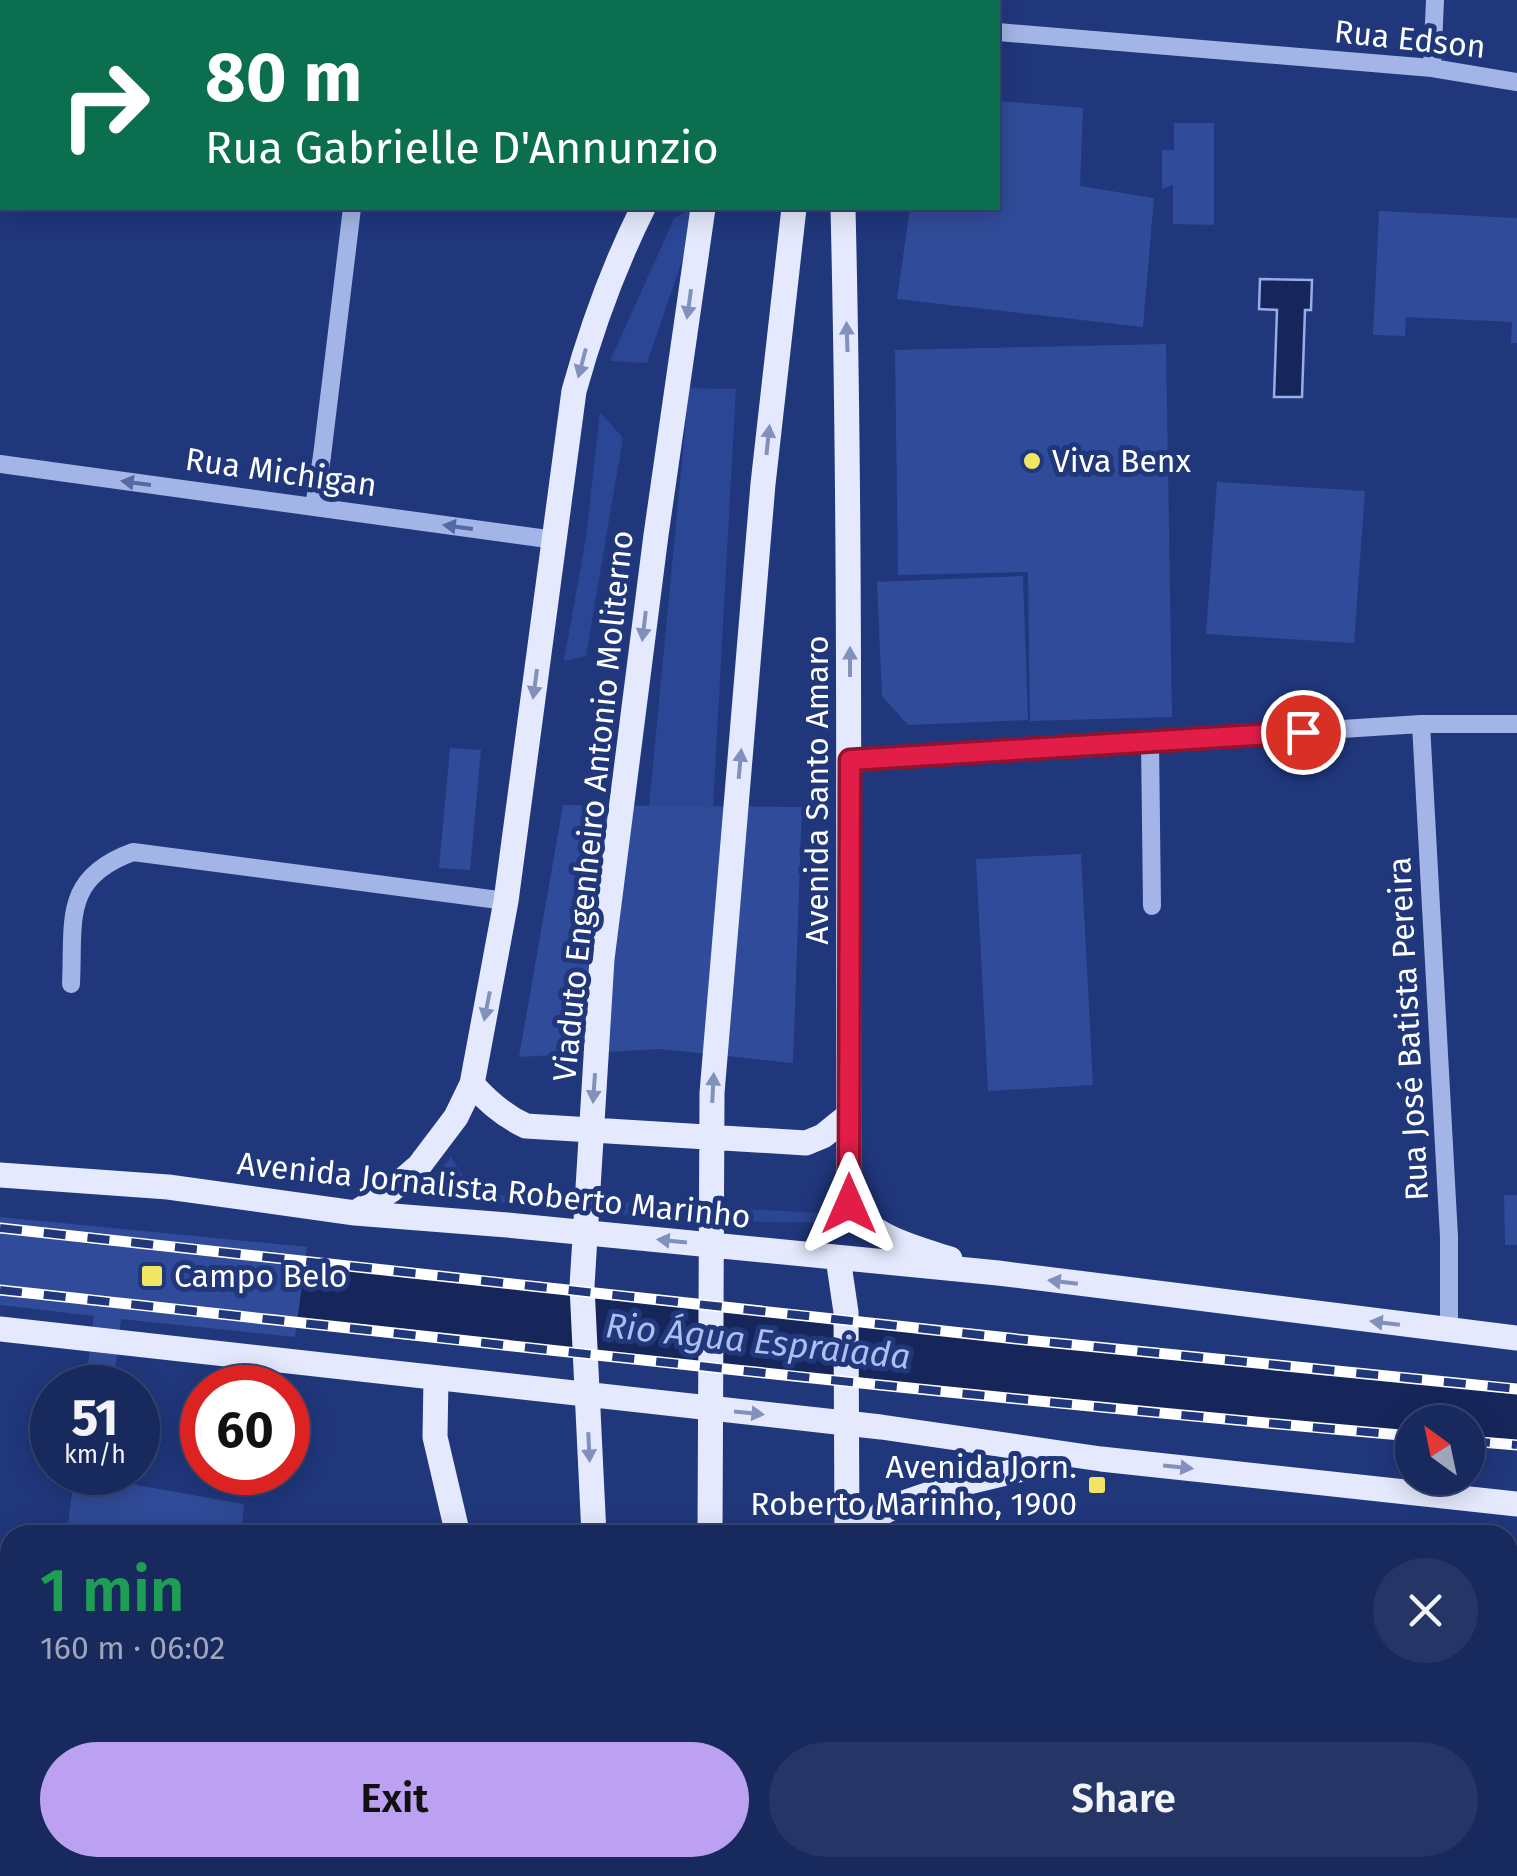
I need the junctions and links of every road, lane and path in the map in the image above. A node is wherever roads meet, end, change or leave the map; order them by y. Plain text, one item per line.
1 (1435, 0) edge
2 (1000, 32) edge
3 (1432, 68) junction
4 (1517, 82) edge
5 (352, 210) edge
6 (642, 210) edge
7 (703, 210) edge
8 (794, 210) edge
9 (843, 210) edge
10 (0, 464) edge
11 (314, 507) junction
12 (555, 540) junction
13 (1420, 724) junction
14 (1517, 724) edge
15 (1150, 741) junction
16 (850, 760) junction
17 (506, 901) junction
18 (1152, 906) dead end
19 (71, 984) dead end
20 (472, 1084) junction
21 (849, 1115) junction
22 (0, 1174) edge
23 (355, 1212) junction
24 (838, 1258) junction
25 (998, 1273) junction
26 (0, 1329) edge
27 (1449, 1331) junction
28 (1517, 1338) edge
29 (436, 1378) junction
30 (847, 1424) junction
31 (1081, 1456) junction
32 (1517, 1504) edge
33 (456, 1525) edge
34 (594, 1525) edge
35 (710, 1525) edge
36 (847, 1525) edge
37 (872, 1525) edge

1 - 3 street
2 - 3 street, Rua Edson
3 - 4 street, Rua Edson
5 - 11 street
6 -> 12 main road
7 -> 34 main road, Viaduto Engenheiro Antonio Moliterno
35 -> 8 main road
16 -> 9 main road, Avenida Santo Amaro
11 -> 10 street, Rua Michigan
12 -> 11 street, Rua Michigan
12 -> 17 main road
13 - 14 street
13 - 15 street
13 - 27 street, Rua José Batista Pereira
15 - 16 street
15 - 18 street
16 - 21 main road, Avenida Santo Amaro
17 - 19 street
17 -> 20 main road
20 - 21 main road
20 - 23 main road
21 - 25 main road, Avenida Santo Amaro
22 - 23 main road, Avenida Jornalista Roberto Marinho
24 -> 23 main road, Avenida Jornalista Roberto Marinho
24 - 25 main road, Avenida Jornalista Roberto Marinho
24 - 30 main road
27 -> 25 main road, Avenida Jornalista Roberto Marinho
26 - 29 main road
27 - 28 main road, Avenida Jornalista Roberto Marinho
29 -> 30 main road
29 - 33 main road
30 - 31 main road
30 - 36 main road
31 -> 32 main road
31 - 37 main road

